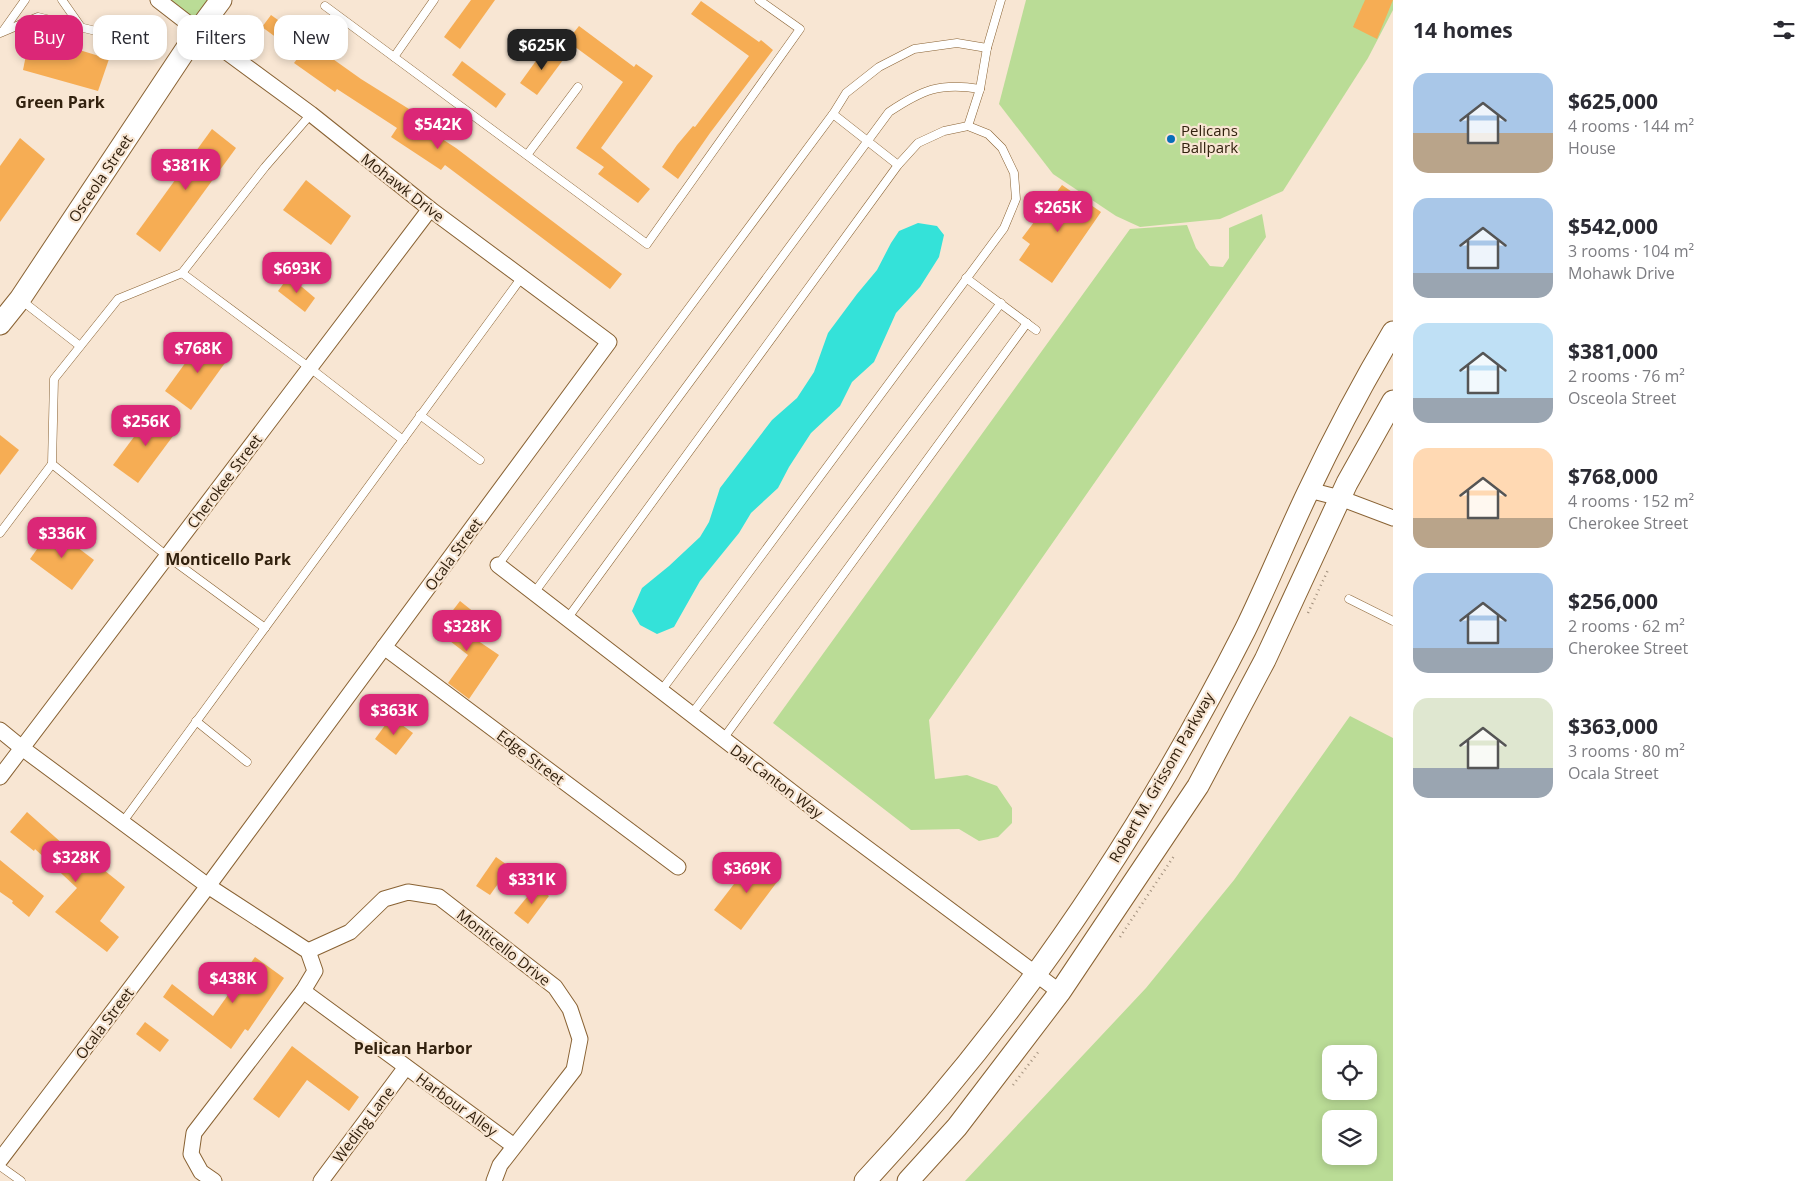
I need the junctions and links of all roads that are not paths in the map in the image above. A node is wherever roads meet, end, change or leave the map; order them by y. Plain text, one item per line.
1 (25, 0) edge
2 (62, 0) edge
3 (158, 0) edge
4 (221, 0) edge
5 (434, 0) edge
6 (759, 0) edge
7 (1001, 0) edge
8 (325, 6) dead end
9 (72, 15) edge
10 (177, 15) edge
11 (210, 15) edge
12 (15, 26) edge
13 (1, 32) edge
14 (986, 48) junction
15 (394, 57) junction
16 (179, 60) edge
17 (236, 60) edge
18 (578, 87) dead end
19 (980, 88) junction
20 (310, 114) junction
21 (833, 114) junction
22 (968, 126) junction
23 (867, 141) junction
24 (526, 155) junction
25 (898, 165) junction
26 (430, 209) junction
27 (182, 273) junction
28 (522, 277) junction
29 (966, 278) junction
30 (20, 299) junction
31 (1001, 304) junction
32 (1027, 323) junction
33 (0, 324) edge
34 (1036, 330) dead end
35 (1393, 332) edge
36 (609, 342) joint
37 (80, 346) junction
38 (310, 368) junction
39 (1393, 400) edge
40 (420, 416) junction
41 (403, 440) junction
42 (480, 460) dead end
43 (52, 464) junction
44 (1309, 490) junction
45 (1340, 498) junction
46 (1393, 518) edge
47 (0, 533) edge
48 (168, 556) junction
49 (498, 565) joint
50 (534, 593) junction
51 (1349, 599) dead end
52 (567, 618) junction
53 (1393, 621) edge
54 (265, 628) junction
55 (384, 647) junction
56 (661, 691) junction
57 (691, 715) junction
58 (196, 722) junction
59 (0, 730) edge
60 (723, 739) junction
61 (22, 748) junction
62 (246, 762) dead end
63 (0, 777) edge
64 (122, 823) junction
65 (678, 868) dead end
66 (208, 886) junction
67 (308, 951) junction
68 (1037, 974) junction
69 (303, 991) junction
70 (1060, 992) junction
71 (406, 1067) junction
72 (514, 1146) junction
73 (0, 1160) edge
74 (0, 1166) edge
75 (21, 1181) edge
76 (214, 1181) edge
77 (321, 1181) edge
78 (494, 1181) edge
79 (866, 1181) edge
80 (908, 1181) edge

1 - 13 lane
2 - 9 lane
3 - 10 street, Mohawk Drive
4 - 11 main road, Osceola Street
5 - 15 lane
6 - 24 lane
7 - 14 lane
8 - 15 lane
12 - 13 lane
14 - 19 lane
14 - 21 lane
15 - 24 lane
16 - 30 main road, Osceola Street
17 - 20 street, Mohawk Drive
18 - 24 lane
19 - 22 lane
19 - 23 lane
20 - 26 street, Mohawk Drive
20 - 27 lane
21 - 23 lane
21 - 49 lane
22 - 25 lane
22 - 29 lane
23 - 25 lane
23 - 50 lane
25 - 52 lane
26 - 28 street, Mohawk Drive
26 - 38 street, Cherokee Street
27 - 37 lane
27 - 38 lane
28 - 36 street, Mohawk Drive
28 - 40 lane
29 - 31 lane
29 - 56 lane
30 - 33 main road, Osceola Street
30 - 37 lane
31 - 32 lane
31 - 57 lane
32 - 34 lane
32 - 60 lane
35 - 44 main road, Robert M. Grissom Parkway
36 - 55 street, Ocala Street
37 - 43 lane
38 - 41 lane
38 - 48 street, Cherokee Street
39 - 45 main road, Robert M. Grissom Parkway
40 - 41 lane
40 - 42 lane
41 - 54 lane
43 - 47 lane
43 - 48 lane
44 - 45 street
44 - 68 main road, Robert M. Grissom Parkway
45 - 46 street
45 - 70 main road, Robert M. Grissom Parkway
48 - 54 lane
48 - 61 street, Cherokee Street
49 - 50 street, Dal Canton Way
50 - 52 street, Dal Canton Way
51 - 53 lane
52 - 56 street, Dal Canton Way
54 - 58 lane
55 - 65 street, Edge Street
55 - 66 street, Ocala Street
56 - 57 street, Dal Canton Way
57 - 60 street, Dal Canton Way
58 - 62 lane
58 - 64 lane
59 - 61 street
60 - 68 street, Dal Canton Way
61 - 63 street, Cherokee Street
61 - 64 street
64 - 66 street
66 - 67 street
66 - 73 street, Ocala Street
67 - 69 street
67 - 72 street, Monticello Drive
68 - 70 street, Dal Canton Way
68 - 79 main road, Robert M. Grissom Parkway
69 - 71 street, Harbour Alley
69 - 76 street
70 - 80 main road, Robert M. Grissom Parkway
71 - 72 street, Harbour Alley
71 - 77 street, Weding Lane
72 - 78 street, Monticello Drive
74 - 75 lane

